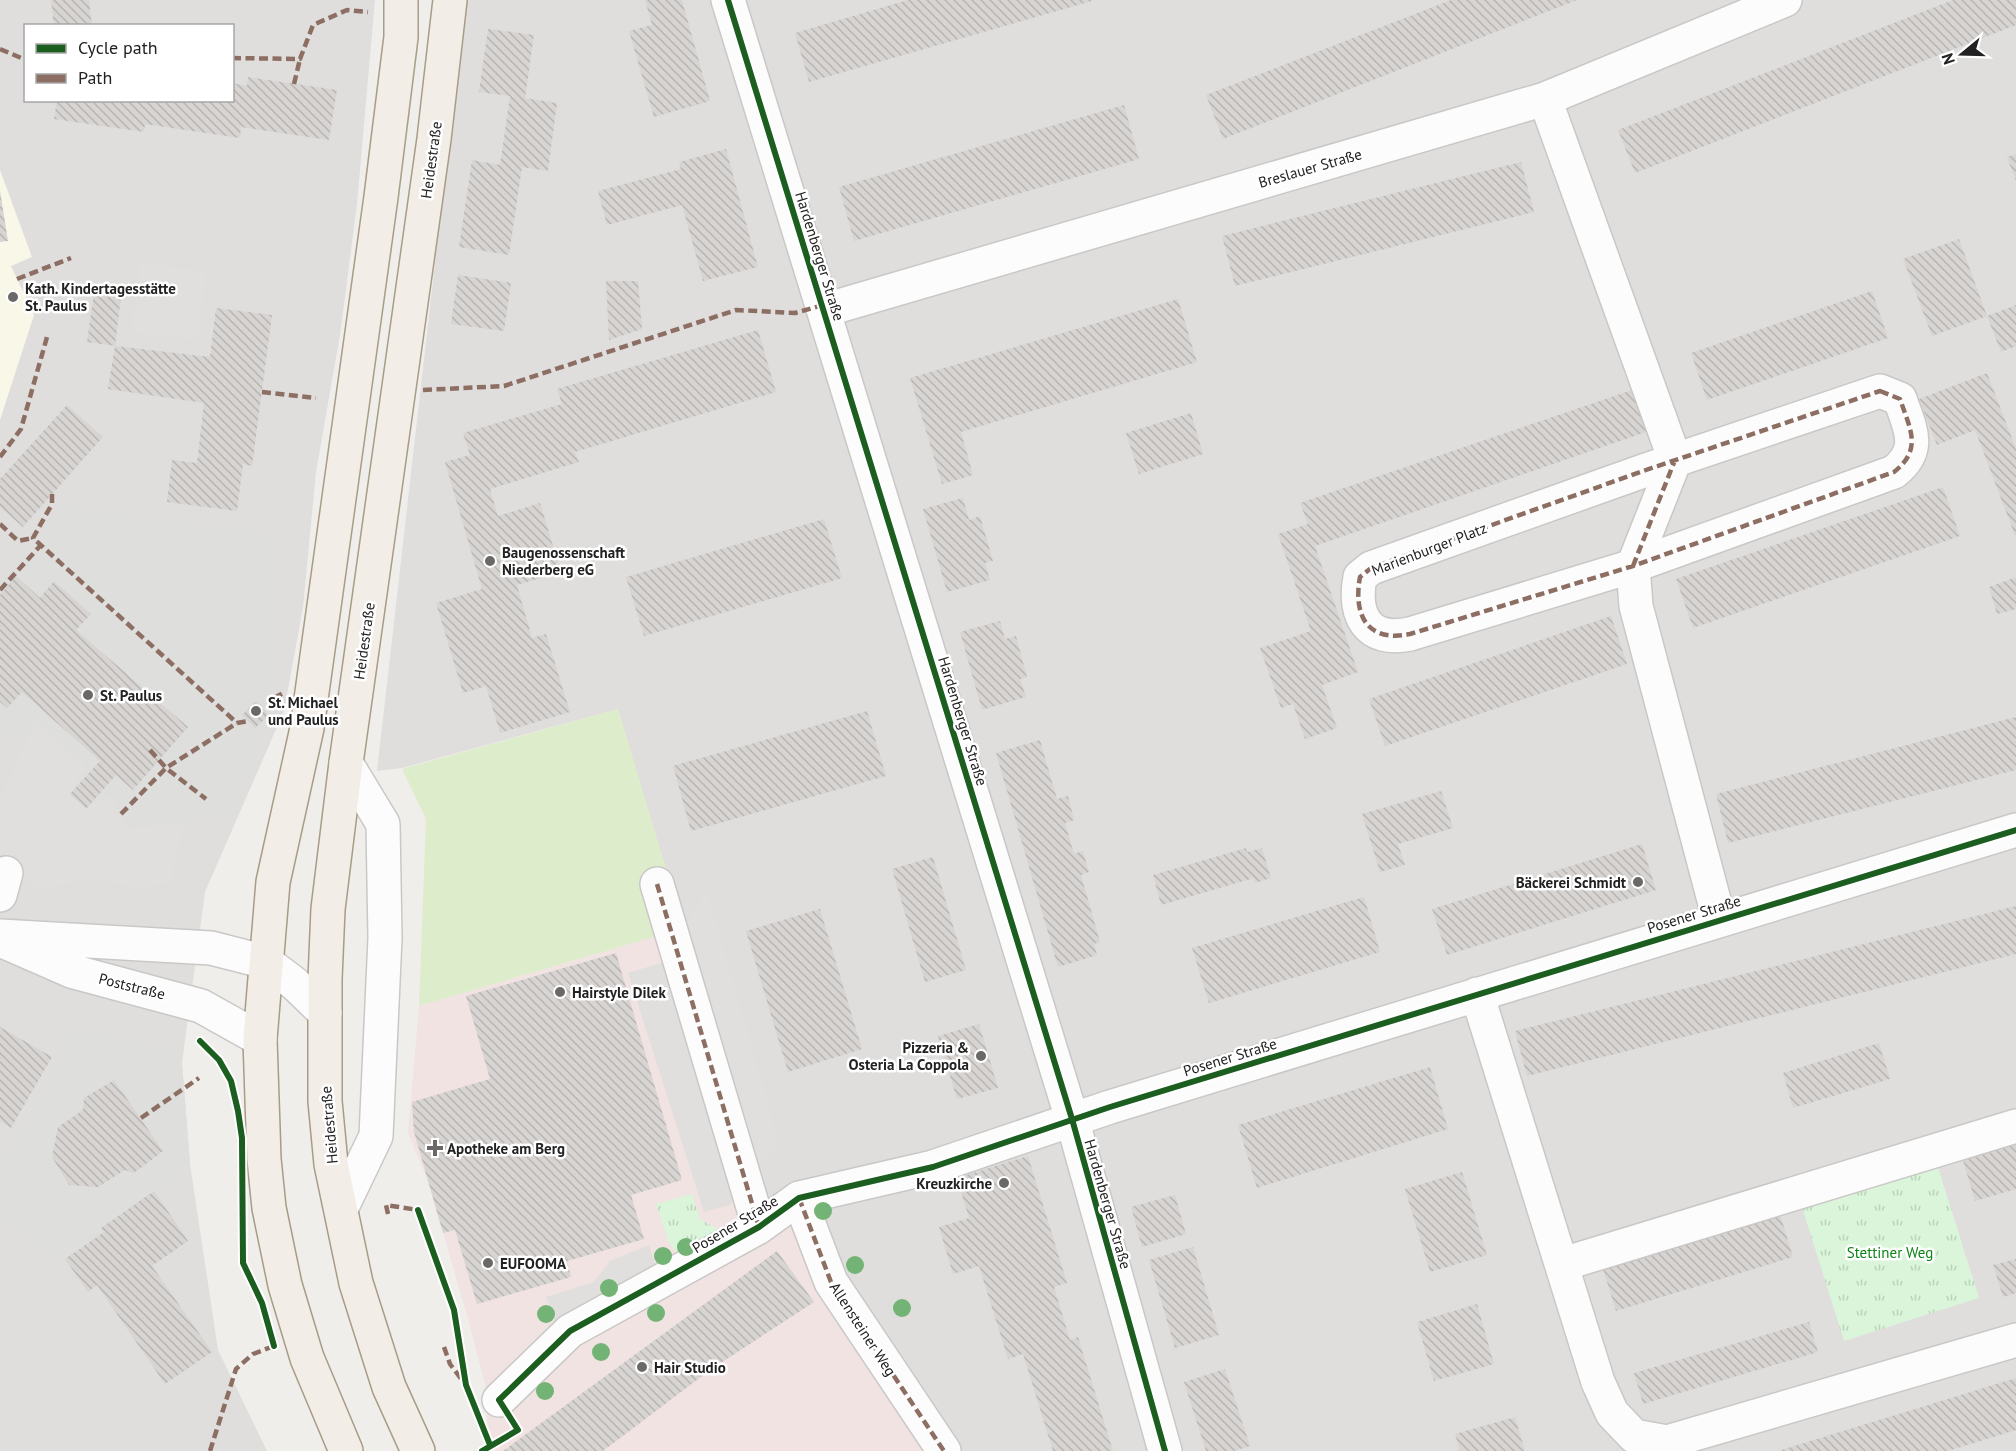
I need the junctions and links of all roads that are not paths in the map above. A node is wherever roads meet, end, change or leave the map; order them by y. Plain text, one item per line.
1 (401, 0) edge
2 (450, 0) edge
3 (728, 0) edge
4 (1785, 0) edge
5 (1545, 99) junction
6 (825, 310) junction
7 (1675, 460) junction
8 (1633, 566) junction
9 (346, 763) junction
10 (2016, 830) edge
11 (657, 884) dead end
12 (1719, 919) junction
13 (0, 938) edge
14 (266, 962) junction
15 (1477, 994) junction
16 (325, 1013) junction
17 (260, 1039) junction
18 (1072, 1119) junction
19 (2016, 1126) edge
20 (798, 1198) junction
21 (341, 1209) junction
22 (759, 1227) junction
23 (1563, 1264) junction
24 (2016, 1340) edge
25 (499, 1400) dead end
26 (346, 1451) edge
27 (418, 1451) edge
28 (944, 1451) edge
29 (1166, 1451) edge

1 - 14 main road
2 - 9 main road, Heidestraße
3 - 6 street, Hardenberger Straße
4 - 5 street, Breslauer Straße
5 - 6 street, Breslauer Straße
5 - 7 street
6 - 18 street, Hardenberger Straße
7 - 8 street
7 - 8 street, Marienburger Platz
7 - 8 street, Marienburger Platz
8 - 12 street
9 - 16 main road, Heidestraße
9 - 21 street
10 - 12 street, Posener Straße
11 - 22 street, Posener Straße
12 - 15 street, Posener Straße
13 - 14 street, Poststraße
13 - 17 street, Poststraße
14 - 16 street
14 - 17 main road
15 - 18 street, Posener Straße
15 - 23 street
16 - 21 main road, Heidestraße
17 - 26 main road
18 - 20 street, Posener Straße
18 - 29 street, Hardenberger Straße
19 - 23 street
20 - 22 street, Posener Straße
20 - 28 street, Allensteiner Weg
21 - 27 main road, Heidestraße
22 - 25 street, Posener Straße
23 - 24 street

